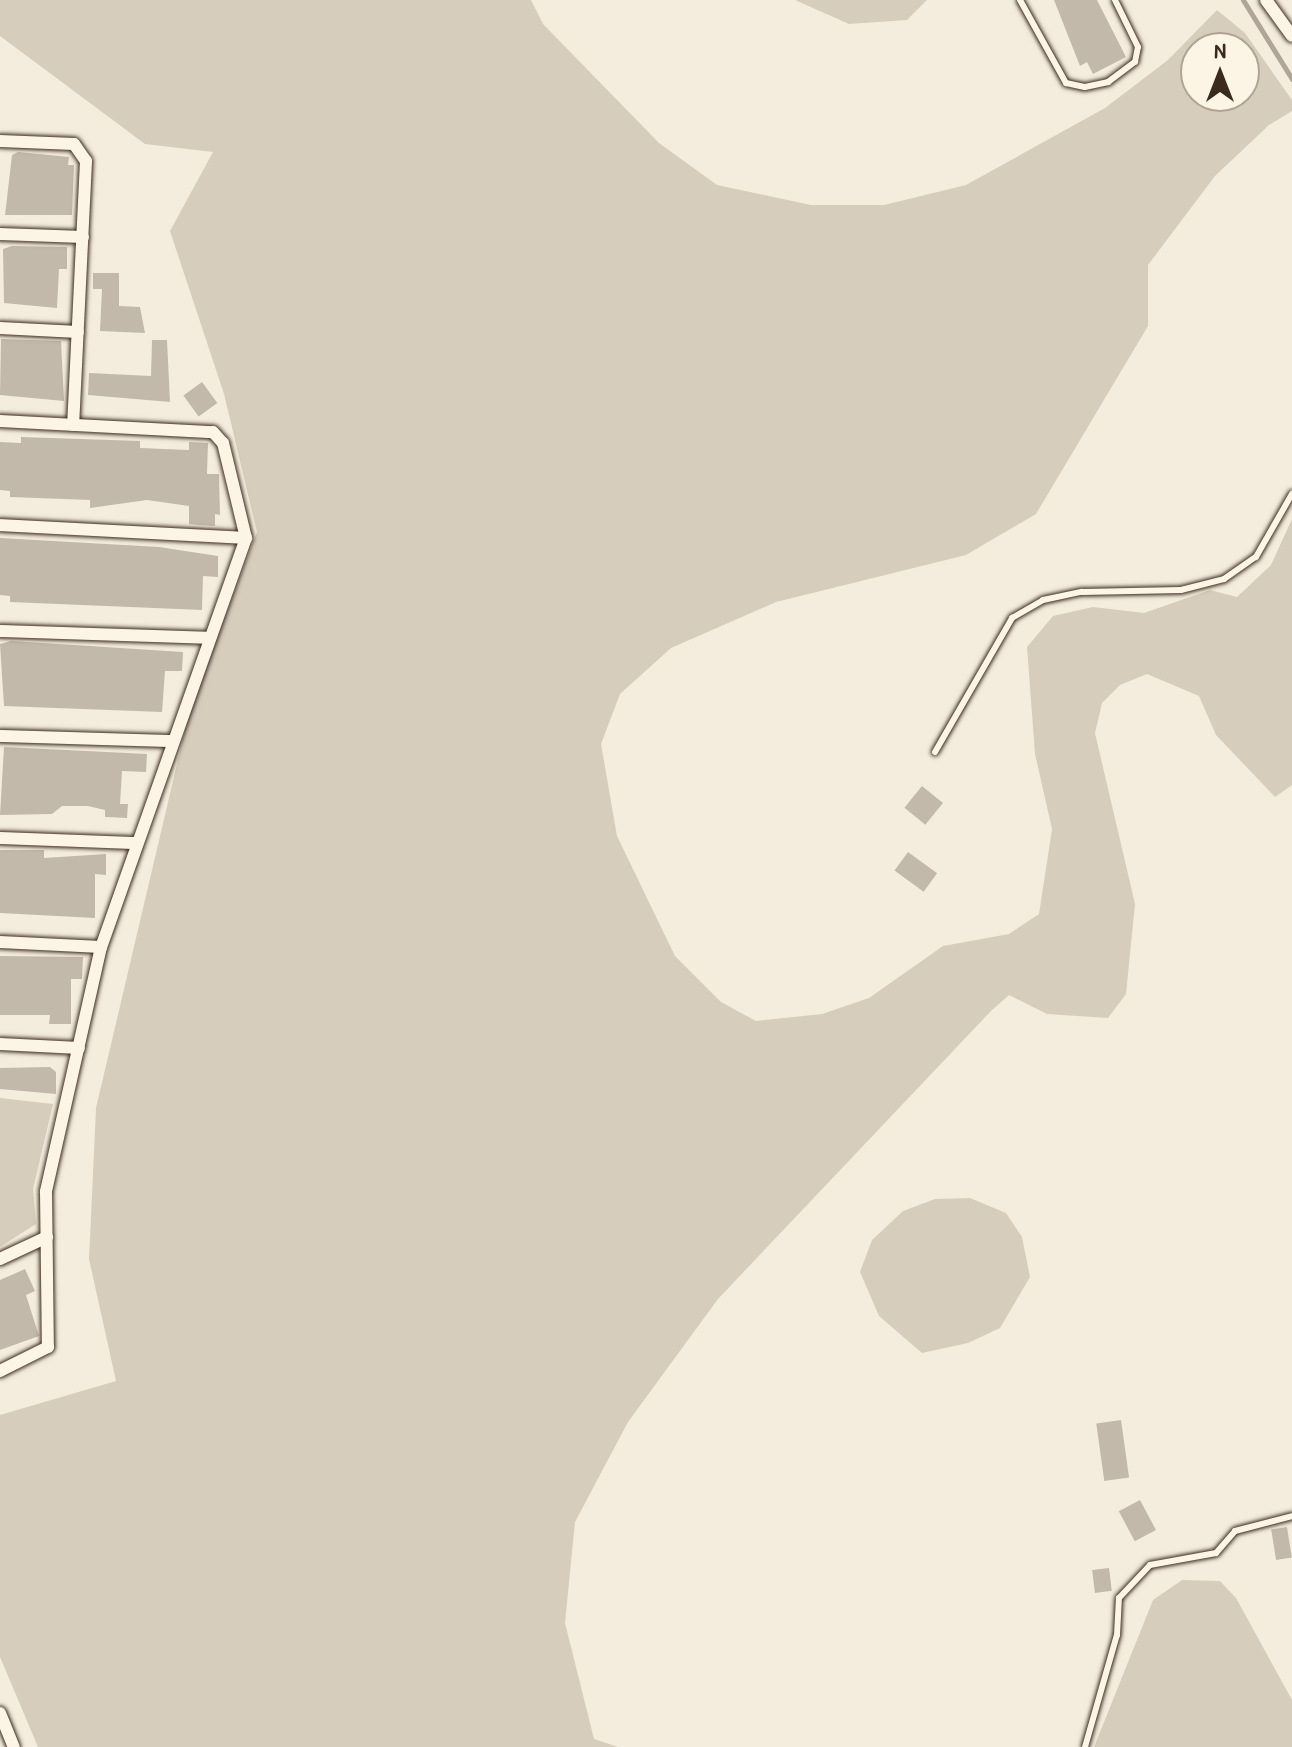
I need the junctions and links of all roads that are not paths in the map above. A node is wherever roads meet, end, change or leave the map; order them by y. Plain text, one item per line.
1 (1020, 0) edge
2 (1115, 0) edge
3 (1266, 0) edge
4 (1292, 36) edge
5 (0, 141) edge
6 (0, 234) edge
7 (83, 237) junction
8 (0, 328) edge
9 (78, 332) junction
10 (0, 421) edge
11 (73, 425) junction
12 (1292, 494) edge
13 (0, 525) edge
14 (246, 538) junction
15 (0, 631) edge
16 (208, 638) junction
17 (0, 736) edge
18 (171, 741) junction
19 (935, 752) dead end
20 (0, 838) edge
21 (134, 843) junction
22 (0, 942) edge
23 (101, 947) junction
24 (0, 1044) edge
25 (79, 1048) junction
26 (47, 1237) junction
27 (0, 1259) edge
28 (0, 1371) edge
29 (1292, 1516) edge
30 (0, 1713) edge
31 (14, 1747) edge
32 (1085, 1747) edge

1 - 2 lane
3 - 4 street
5 - 7 street
6 - 7 street
7 - 9 street
8 - 9 street
9 - 11 street
10 - 11 street
11 - 14 street
12 - 19 lane
13 - 14 street
14 - 16 street
15 - 16 street
16 - 18 street
17 - 18 street
18 - 21 street
20 - 21 street
21 - 23 street
22 - 23 street
23 - 25 street
24 - 25 street
25 - 26 street
26 - 27 street
26 - 28 street
29 - 32 lane
30 - 31 street

